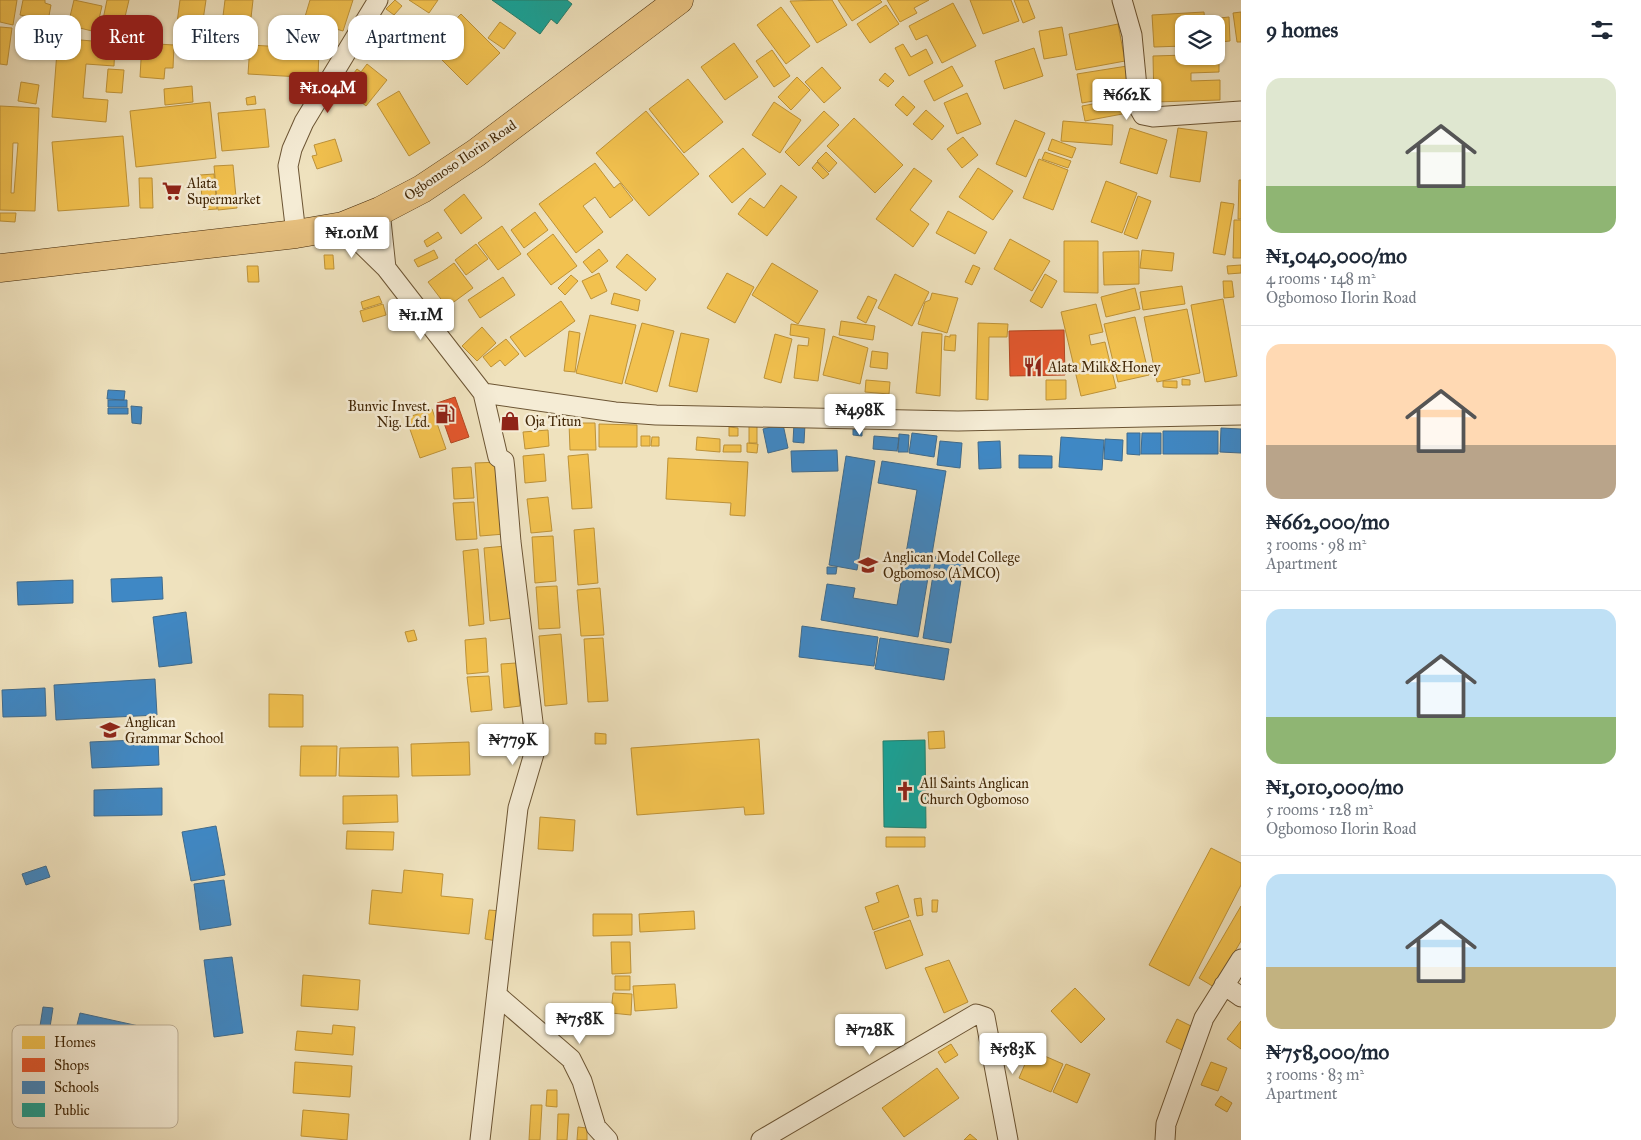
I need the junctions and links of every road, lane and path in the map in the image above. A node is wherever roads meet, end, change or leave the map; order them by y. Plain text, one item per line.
1 (378, 0) edge
2 (679, 0) edge
3 (1122, 0) edge
4 (1241, 111) edge
5 (380, 211) junction
6 (343, 226) junction
7 (296, 234) junction
8 (0, 268) edge
9 (386, 268) junction
10 (483, 393) junction
11 (1241, 415) edge
12 (1241, 959) edge
13 (1224, 985) junction
14 (497, 995) junction
15 (1241, 997) edge
16 (480, 1140) edge
17 (608, 1140) edge
18 (761, 1140) edge
19 (1008, 1140) edge
20 (1164, 1140) edge

1 - 7 street
2 - 5 highway, Ogbomoso Ilorin Road
3 - 4 street
5 - 6 highway, Ogbomoso Ilorin Road
5 - 9 street
6 - 7 highway, Ogbomoso Ilorin Road
6 - 9 street
7 - 8 highway, Ogbomoso Ilorin Road
9 - 10 street
10 - 11 street
10 - 14 street
12 - 13 street
13 - 15 street
13 - 20 street
14 - 16 street
14 - 17 street
18 - 19 street

